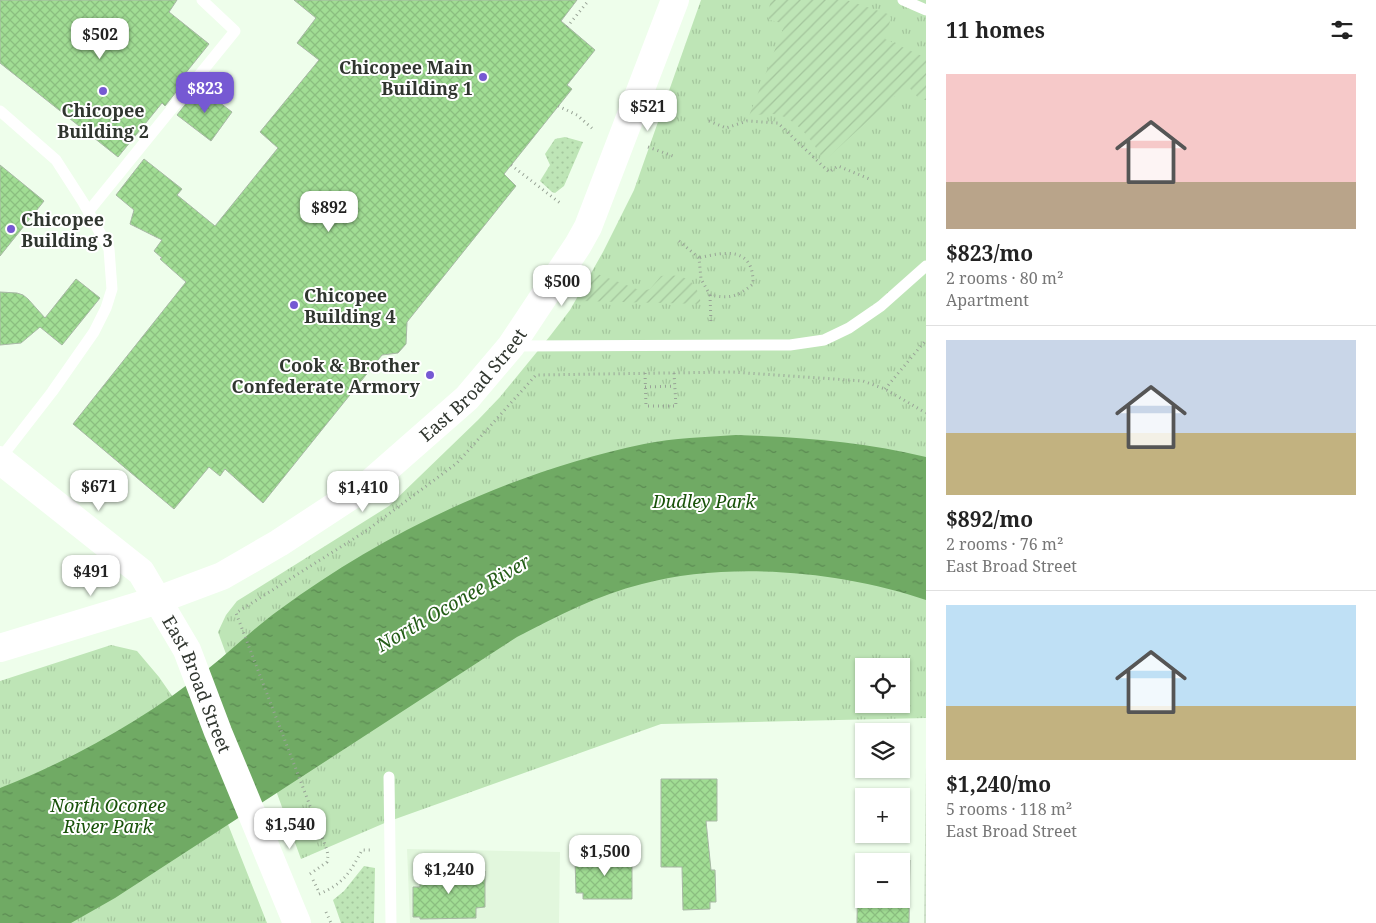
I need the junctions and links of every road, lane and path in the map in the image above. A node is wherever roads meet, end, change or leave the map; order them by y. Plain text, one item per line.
1 (202, 0) edge
2 (589, 0) edge
3 (675, 0) edge
4 (903, 0) edge
5 (926, 10) edge
6 (567, 27) dead end
7 (558, 106) dead end
8 (0, 111) edge
9 (709, 121) dead end
10 (594, 130) dead end
11 (648, 147) dead end
12 (673, 156) dead end
13 (512, 165) dead end
14 (872, 180) dead end
15 (560, 203) dead end
16 (88, 212) junction
17 (679, 241) dead end
18 (699, 258) junction
19 (926, 266) edge
20 (710, 295) junction
21 (926, 340) edge
22 (713, 345) junction
23 (511, 346) junction
24 (645, 373) junction
25 (674, 373) junction
26 (536, 375) dead end
27 (675, 386) junction
28 (645, 387) junction
29 (885, 389) junction
30 (926, 413) edge
31 (0, 460) edge
32 (158, 600) junction
33 (236, 613) dead end
34 (0, 648) edge
35 (389, 777) dead end
36 (390, 849) junction
37 (310, 873) dead end
38 (320, 894) dead end
39 (297, 923) edge
40 (391, 923) edge

1 - 16 lane
2 - 6 path
3 - 23 street, East Broad Street
4 - 5 lane
7 - 10 path
8 - 16 lane
9 - 14 path
11 - 12 path
13 - 15 path
16 - 31 lane
17 - 18 path
18 - 20 path
18 - 20 path
19 - 22 lane
20 - 22 path
21 - 29 path
22 - 23 lane
23 - 32 street, East Broad Street
24 - 25 path
24 - 26 path
24 - 28 path
25 - 27 path
25 - 29 path
27 - 28 path
27 - 28 path
29 - 30 path
31 - 32 street
32 - 34 street
32 - 39 street, East Broad Street
33 - 37 path
35 - 36 lane
36 - 38 path
36 - 40 lane

